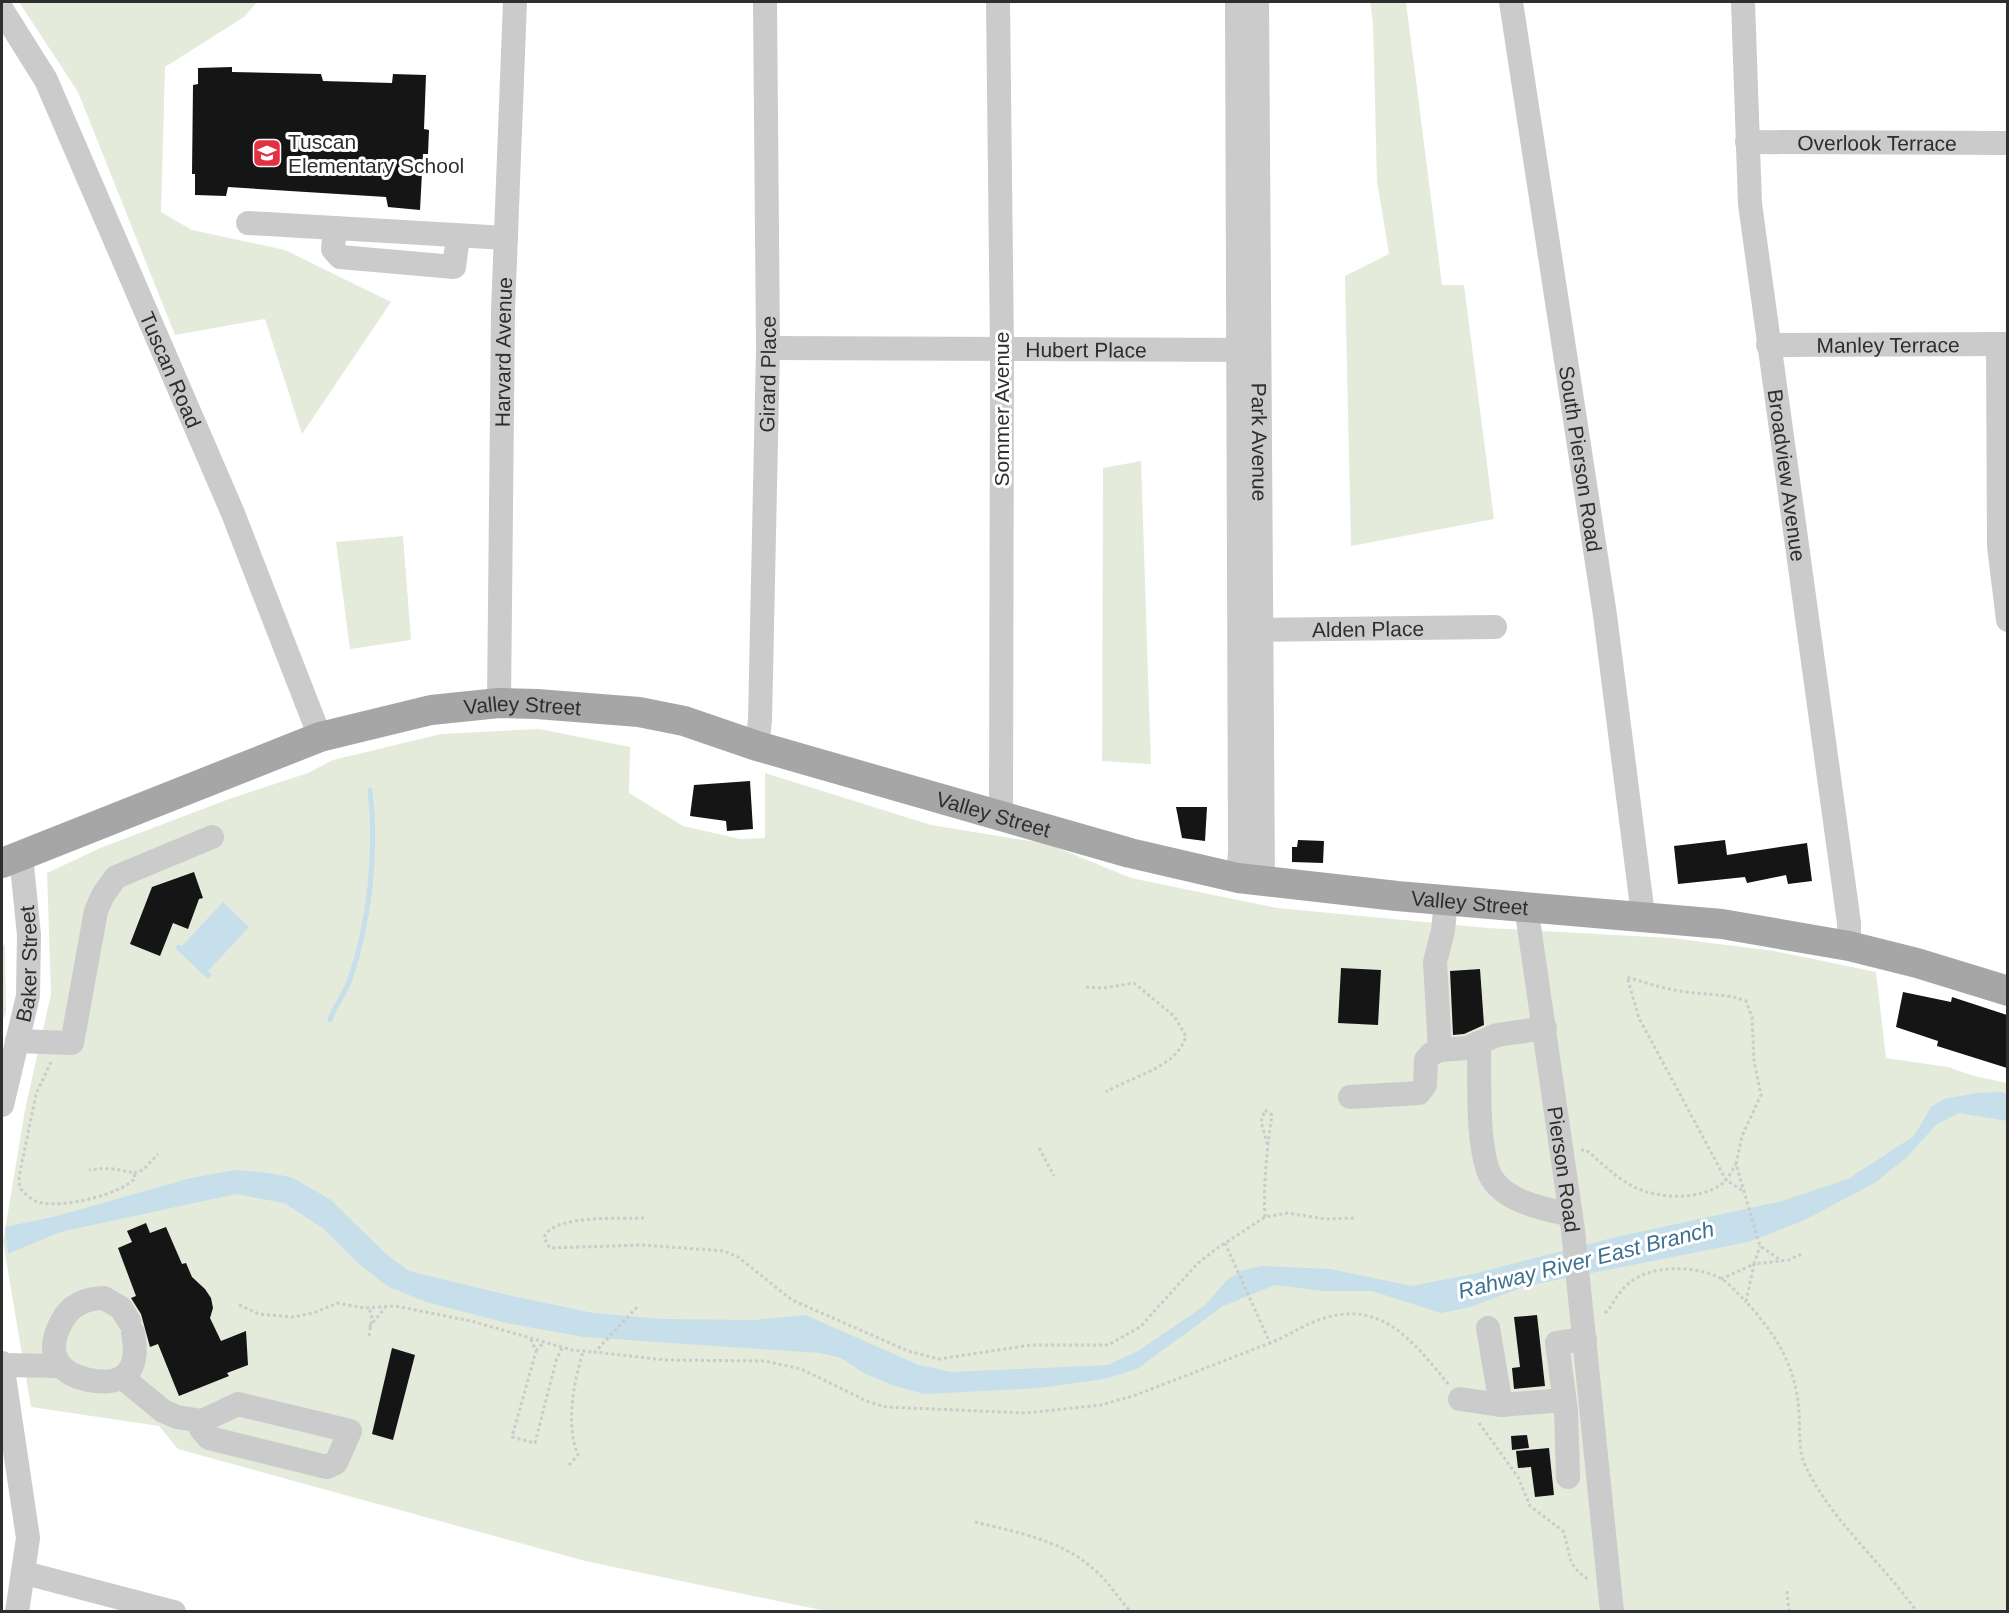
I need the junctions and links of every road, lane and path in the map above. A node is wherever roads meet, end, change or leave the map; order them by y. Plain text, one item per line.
1 (515, 2) edge
2 (765, 2) edge
3 (998, 2) edge
4 (1237, 2) edge
5 (1257, 2) edge
6 (1511, 2) edge
7 (1743, 2) edge
8 (2, 10) edge
9 (1747, 142) junction
10 (2007, 143) edge
11 (248, 223) dead end
12 (335, 228) junction
13 (458, 237) junction
14 (506, 238) junction
15 (2002, 344) edge
16 (1768, 345) junction
17 (768, 348) junction
18 (1250, 350) junction
19 (1002, 351) junction
20 (2003, 546) edge
21 (2007, 620) edge
22 (1495, 627) dead end
23 (1250, 630) junction
24 (499, 703) junction
25 (320, 737) junction
26 (757, 746) junction
27 (1000, 816) junction
28 (212, 837) dead end
29 (11, 860) edge
30 (1250, 880) junction
31 (1446, 900) junction
32 (1526, 906) junction
33 (1643, 915) junction
34 (1850, 946) junction
35 (1086, 987) dead end
36 (2007, 991) edge
37 (1545, 1028) junction
38 (17, 1041) junction
39 (72, 1043) junction
40 (1479, 1043) junction
41 (1440, 1050) junction
42 (1106, 1092) dead end
43 (1350, 1096) dead end
44 (2, 1105) edge
45 (1268, 1146) junction
46 (1039, 1148) dead end
47 (1577, 1150) dead end
48 (158, 1154) dead end
49 (1736, 1164) junction
50 (89, 1170) dead end
51 (134, 1173) junction
52 (1054, 1176) dead end
53 (1726, 1180) junction
54 (1742, 1190) junction
55 (1265, 1217) junction
56 (644, 1218) dead end
57 (1355, 1218) dead end
58 (1572, 1222) junction
59 (1225, 1243) junction
60 (1760, 1246) junction
61 (1801, 1254) dead end
62 (1782, 1262) junction
63 (1754, 1264) junction
64 (1721, 1279) junction
65 (1746, 1302) junction
66 (239, 1305) dead end
67 (395, 1306) junction
68 (369, 1307) junction
69 (637, 1307) dead end
70 (1605, 1313) dead end
71 (369, 1327) junction
72 (1488, 1328) dead end
73 (369, 1336) dead end
74 (531, 1339) junction
75 (1585, 1339) junction
76 (544, 1342) junction
77 (1270, 1343) junction
78 (562, 1348) junction
79 (536, 1351) junction
80 (583, 1351) junction
81 (595, 1352) junction
82 (2, 1364) edge
83 (60, 1366) junction
84 (123, 1378) junction
85 (1460, 1399) junction
86 (1501, 1405) junction
87 (1565, 1406) junction
88 (1591, 1406) junction
89 (202, 1421) junction
90 (570, 1465) dead end
91 (1568, 1477) dead end
92 (975, 1522) dead end
93 (25, 1573) junction
94 (1598, 1582) dead end
95 (1787, 1591) dead end
96 (17, 1611) edge
97 (174, 1611) edge
98 (1131, 1611) edge
99 (1612, 1611) edge
100 (1789, 1611) edge
101 (1917, 1611) edge

1 - 14 street, Harvard Avenue
2 - 17 street, Girard Place
3 - 19 street, Sommer Avenue
4 - 18 street, Park Avenue
5 - 18 street, Park Avenue
6 - 33 street, South Pierson Road
7 - 9 street, Broadview Avenue
8 - 25 street, Tuscan Road
9 - 10 street, Overlook Terrace
9 - 16 street, Broadview Avenue
11 - 12 street
12 - 13 street
12 - 13 street
13 - 14 street
14 - 24 street, Harvard Avenue
15 - 16 street, Manley Terrace
15 - 20 street
16 - 34 street, Broadview Avenue
17 - 19 street, Hubert Place
17 - 26 street, Girard Place
18 - 19 street, Hubert Place
18 - 23 street, Park Avenue
19 - 27 street, Sommer Avenue
20 - 21 street
22 - 23 street, Alden Place
23 - 30 street, Park Avenue
24 - 25 main road, Valley Street
24 - 26 main road, Valley Street
25 - 29 main road, Valley Street
26 - 27 main road, Valley Street
27 - 30 main road, Valley Street
28 - 39 street
29 - 38 street, Baker Street
30 - 31 main road, Valley Street
31 - 32 main road, Valley Street
31 - 41 street
32 - 33 main road, Valley Street
32 - 37 street, Pierson Road
33 - 34 main road, Valley Street
34 - 36 main road, Valley Street
35 - 42 path
37 - 40 street
37 - 58 street, Pierson Road
38 - 39 street
38 - 44 street, Baker Street
39 - 51 path
40 - 41 street
40 - 58 street
41 - 43 street
45 - 45 path
45 - 55 path
46 - 52 path
47 - 53 path
48 - 51 path
49 - 53 path
49 - 53 path
49 - 54 path
50 - 51 path
53 - 54 path
54 - 60 path
55 - 57 path
55 - 59 path
56 - 59 path
58 - 75 street, Pierson Road
59 - 77 path
60 - 62 path
60 - 63 path
61 - 62 path
62 - 63 path
63 - 64 path
63 - 65 path
64 - 65 path
64 - 70 path
65 - 101 path
66 - 68 path
67 - 68 path
67 - 71 path
67 - 74 path
68 - 71 path
69 - 81 path
71 - 73 path
72 - 86 street
74 - 76 path
74 - 79 path
75 - 87 street
75 - 88 street, Pierson Road
76 - 78 path
76 - 79 path
77 - 81 path
77 - 85 path
78 - 79 path
78 - 80 path
80 - 81 path
80 - 90 path
82 - 83 street
82 - 93 street
83 - 84 street
83 - 84 street
84 - 89 street
85 - 86 street
85 - 94 path
86 - 87 street
87 - 88 street
87 - 91 street
88 - 99 street, Pierson Road
89 - 89 street
92 - 98 path
93 - 96 street
93 - 97 street
95 - 100 path

